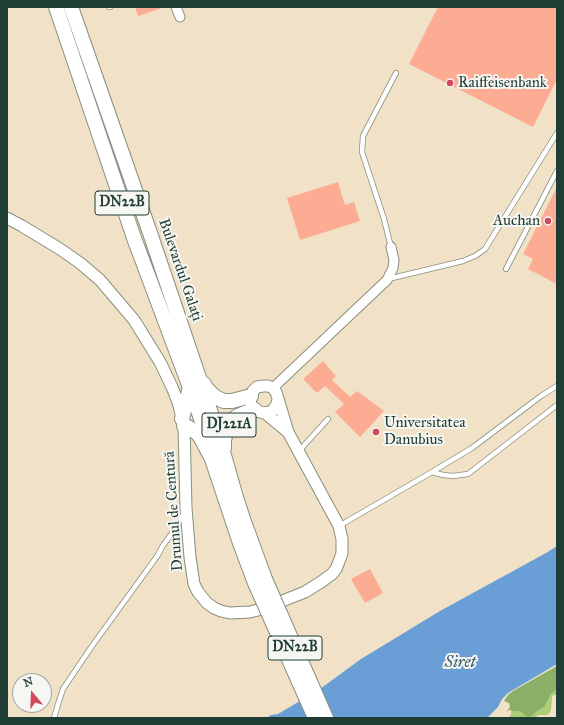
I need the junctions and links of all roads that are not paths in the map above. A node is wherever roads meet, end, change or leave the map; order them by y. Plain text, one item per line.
1 (176, 7) edge
2 (72, 9) edge
3 (57, 12) edge
4 (180, 17) dead end
5 (396, 73) dead end
6 (557, 133) edge
7 (557, 171) edge
8 (7, 218) edge
9 (391, 247) joint
10 (506, 269) dead end
11 (387, 280) junction
12 (196, 371) junction
13 (557, 386) edge
14 (190, 387) junction
15 (273, 388) junction
16 (251, 396) junction
17 (278, 400) junction
18 (557, 405) edge
19 (260, 412) junction
20 (328, 419) dead end
21 (183, 423) junction
22 (288, 432) junction
23 (298, 452) junction
24 (218, 457) junction
25 (432, 472) junction
26 (186, 508) junction
27 (339, 526) junction
28 (260, 581) junction
29 (54, 718) edge
30 (315, 718) edge
31 (326, 718) edge

1 - 4 street
2 - 3 main road
2 - 12 main road, Bulevardul Galați / DN22B
3 - 14 main road, Bulevardul Galați / DN22B
5 - 9 lane
6 - 11 lane
7 - 10 lane
8 - 21 street, Drumul de Centură / DJ221A
9 - 11 street
11 - 15 street
12 - 16 main road, DJ221A
12 - 24 main road, Bulevardul Galați / DN22B
13 - 25 lane
14 - 21 main road
14 - 24 main road, Bulevardul Galați / DN22B
15 - 16 street, DJ221A
15 - 17 street, Drumul de Centură / DJ221A
16 - 19 street, DJ221A
17 - 19 street, DJ221A
17 - 22 street, Drumul de Centură / DJ221A
18 - 25 lane
19 - 22 street, Drumul de Centură / DJ221A
19 - 24 main road, DJ221A
20 - 23 lane
21 - 24 main road
21 - 26 street, Drumul de Centură / DJ221A
22 - 23 street, Drumul de Centură / DJ221A
23 - 27 street, Drumul de Centură / DJ221A
24 - 28 main road, DN22B
25 - 27 lane
26 - 27 street, Drumul de Centură / DJ221A
26 - 29 lane
28 - 30 main road, DN22B, bridge
28 - 31 main road, DN22B, bridge

